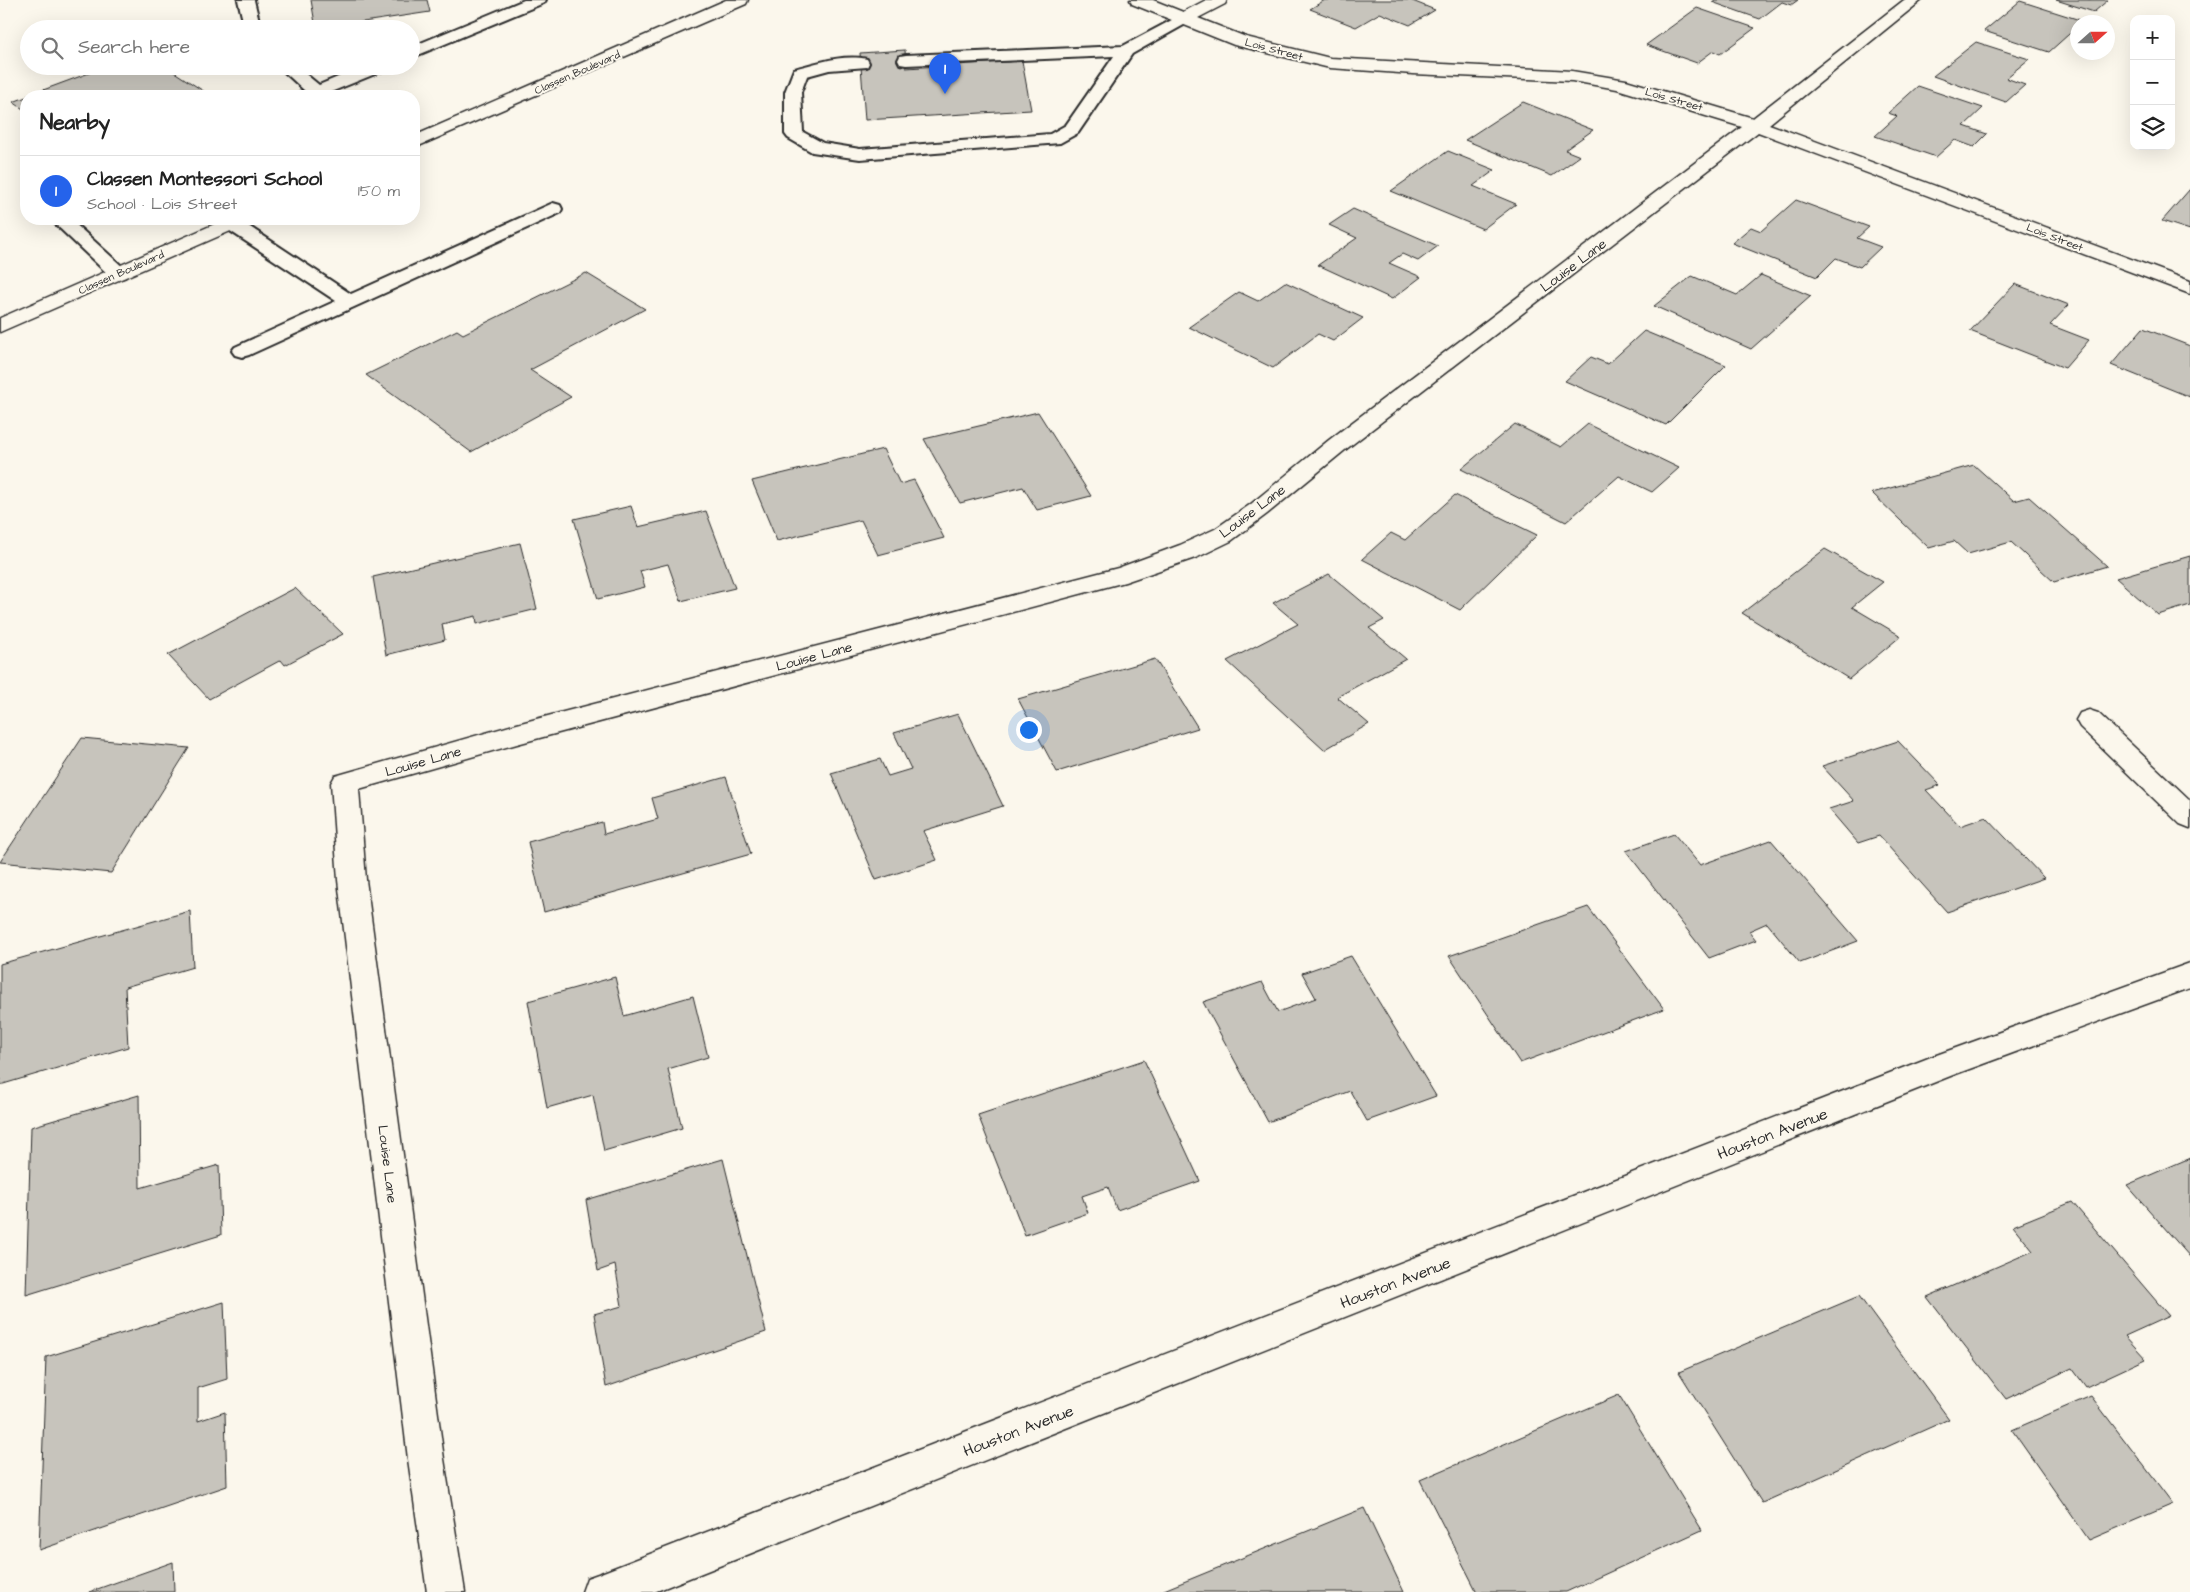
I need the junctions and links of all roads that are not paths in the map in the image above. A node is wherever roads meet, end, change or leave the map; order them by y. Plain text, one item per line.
1 (246, 0) edge
2 (538, 0) edge
3 (740, 0) edge
4 (1138, 0) edge
5 (1219, 0) edge
6 (1914, 0) edge
7 (1185, 18) junction
8 (251, 20) edge
9 (420, 49) edge
10 (1126, 51) junction
11 (906, 60) dead end
12 (861, 63) dead end
13 (294, 75) edge
14 (357, 75) edge
15 (308, 90) edge
16 (322, 90) edge
17 (1756, 125) junction
18 (420, 140) edge
19 (553, 209) dead end
20 (66, 225) edge
21 (227, 225) edge
22 (242, 225) edge
23 (118, 273) junction
24 (2190, 288) edge
25 (350, 302) junction
26 (0, 326) edge
27 (242, 351) dead end
28 (2089, 720) dead end
29 (2190, 817) edge
30 (2190, 975) edge
31 (446, 1592) edge
32 (602, 1592) edge

1 - 8 lane
2 - 9 lane
3 - 18 street, Classen Boulevard
4 - 7 street, Lois Street
5 - 7 street
6 - 17 street, Louise Lane
7 - 10 lane
7 - 17 street, Lois Street
10 - 11 lane
10 - 12 lane
13 - 15 lane
14 - 16 lane
17 - 24 street, Lois Street
17 - 31 street, Louise Lane
19 - 25 lane
20 - 23 lane
21 - 23 street, Classen Boulevard
22 - 25 lane
23 - 26 street, Classen Boulevard
25 - 27 lane
28 - 29 street
30 - 32 street, Houston Avenue

